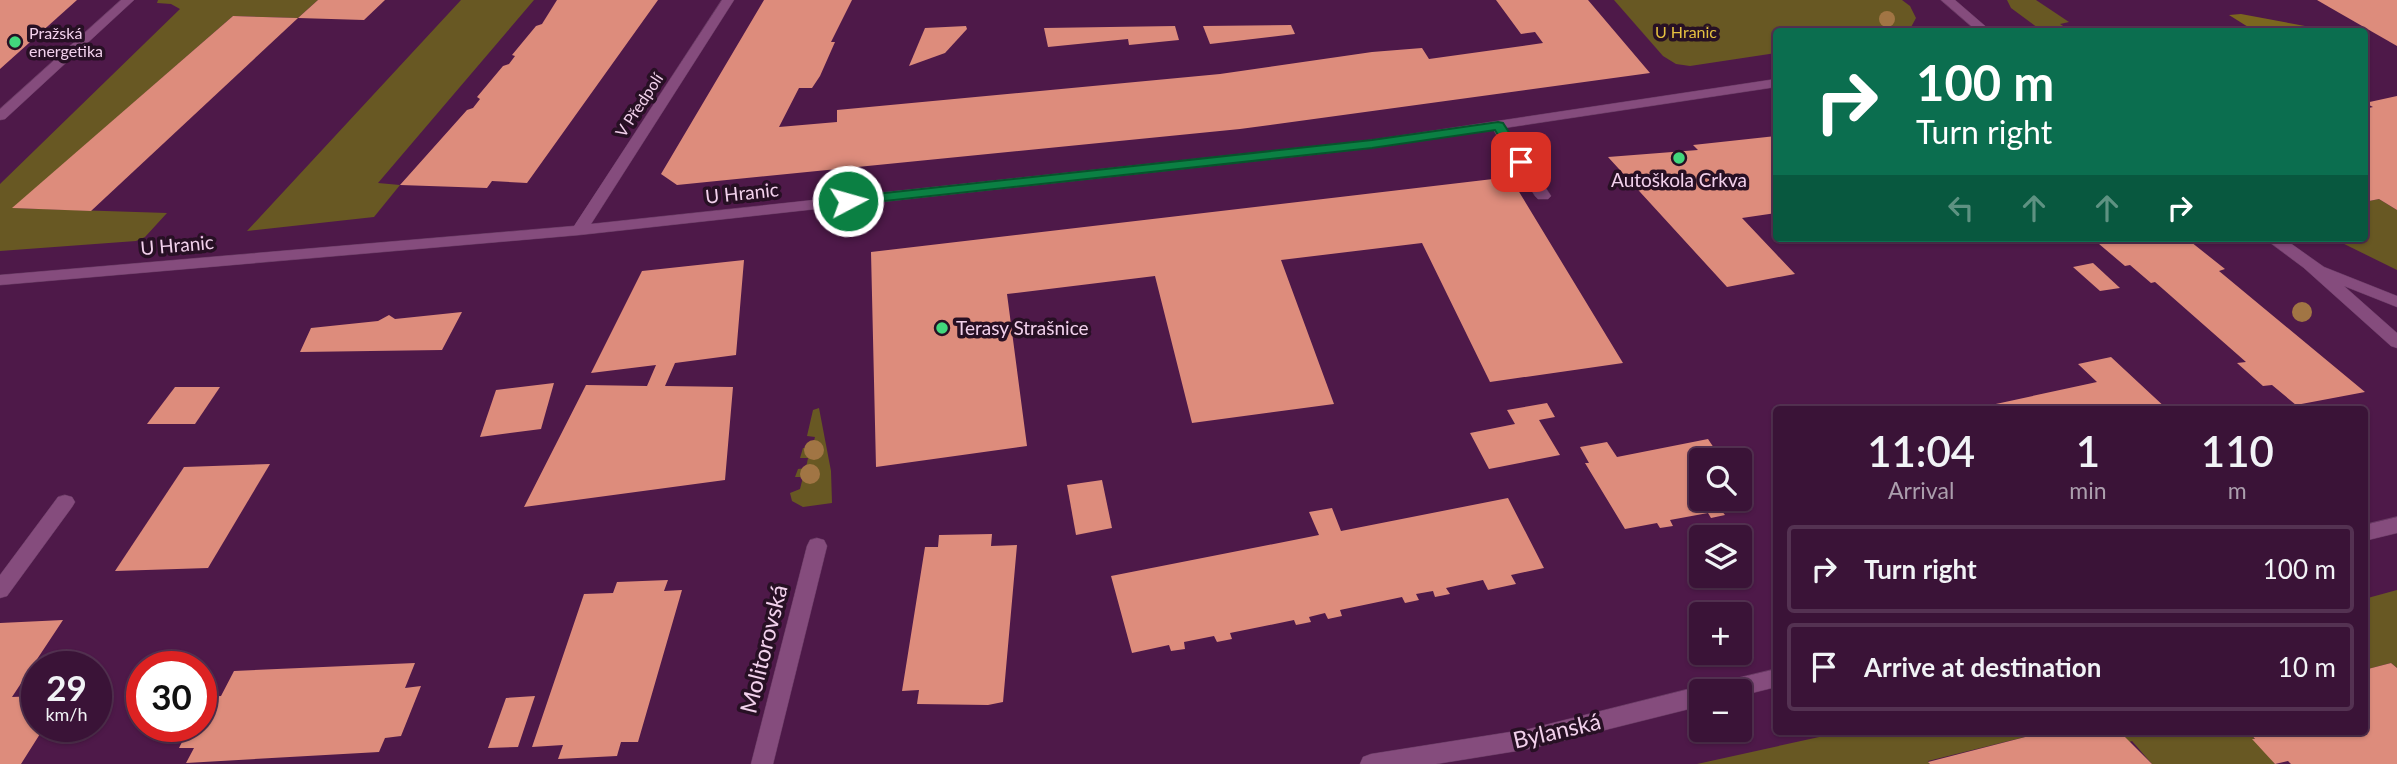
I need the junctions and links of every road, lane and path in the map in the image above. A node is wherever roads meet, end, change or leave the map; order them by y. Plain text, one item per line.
1 (128, 0) edge
2 (728, 0) edge
3 (1947, 0) edge
4 (1981, 28) edge
5 (1773, 83) edge
6 (0, 117) edge
7 (1498, 126) junction
8 (1543, 195) dead end
9 (579, 230) junction
10 (2278, 242) edge
11 (2310, 264) junction
12 (0, 280) edge
13 (2397, 302) edge
14 (2397, 342) edge
15 (65, 502) dead end
16 (2397, 525) edge
17 (2368, 532) edge
18 (817, 546) dead end
19 (0, 590) edge
20 (1773, 679) edge
21 (1752, 684) edge
22 (1689, 699) edge
23 (762, 764) edge
24 (1371, 764) edge

1 - 6 street
2 - 9 street, V Předpolí
3 - 4 street
5 - 7 street, U Hranic
7 - 8 street
7 - 9 street, U Hranic
9 - 12 street, U Hranic
10 - 11 street
11 - 13 street
11 - 14 street
15 - 19 street
16 - 17 street
18 - 23 street, Molitorovská
20 - 21 street
22 - 24 street, Bylanská

